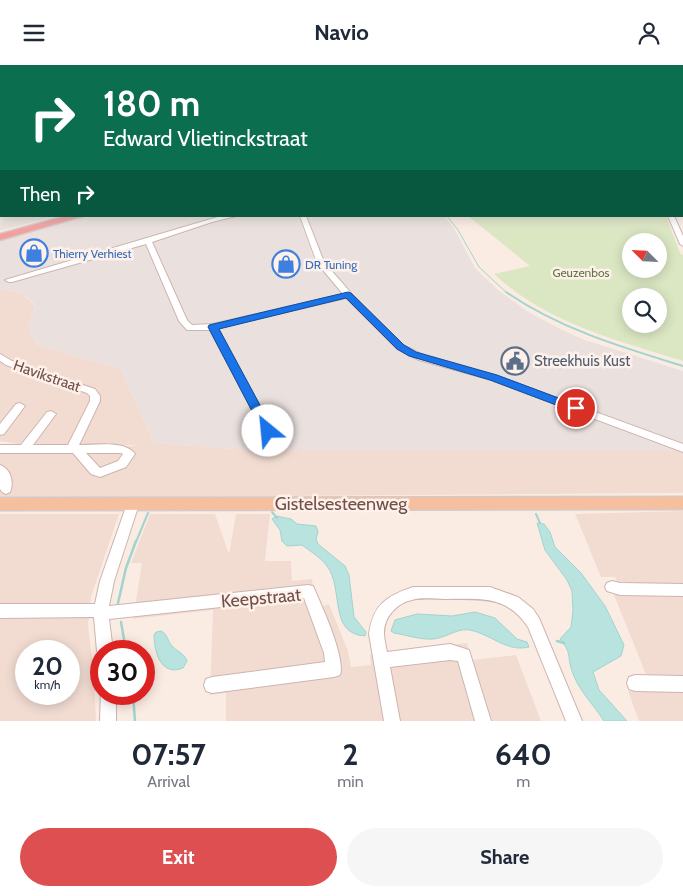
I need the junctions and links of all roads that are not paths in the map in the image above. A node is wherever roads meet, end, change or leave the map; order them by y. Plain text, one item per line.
1 (60, 217) edge
2 (74, 217) edge
3 (228, 217) edge
4 (304, 217) edge
5 (672, 217) edge
6 (0, 233) edge
7 (0, 237) edge
8 (148, 241) junction
9 (683, 244) edge
10 (9, 280) dead end
11 (348, 295) junction
12 (213, 327) junction
13 (3, 363) edge
14 (20, 406) dead end
15 (51, 414) dead end
16 (0, 431) edge
17 (268, 431) dead end
18 (683, 448) edge
19 (0, 449) edge
20 (24, 449) junction
21 (0, 469) edge
22 (6, 489) dead end
23 (683, 503) edge
24 (0, 504) edge
25 (133, 504) junction
26 (612, 587) dead end
27 (683, 590) edge
28 (0, 611) edge
29 (101, 611) junction
30 (104, 640) edge
31 (381, 661) junction
32 (635, 683) dead end
33 (683, 684) edge
34 (212, 685) dead end
35 (108, 705) edge
36 (108, 721) edge
37 (392, 721) edge
38 (483, 721) edge
39 (574, 721) edge

1 - 6 highway
2 - 7 highway
3 - 8 street
4 - 11 street
5 - 9 street
8 - 10 street
8 - 12 street
11 - 12 street
11 - 18 street
12 - 17 street
13 - 20 street, Havikstraat
14 - 16 street
15 - 20 street
19 - 20 street
21 - 22 street
23 - 25 main road, Gistelsesteenweg
24 - 25 main road, Gistelsesteenweg
25 - 29 street
26 - 27 street
28 - 29 street
29 - 30 street
29 - 34 street, Keepstraat
31 - 37 street
31 - 38 street
31 - 39 street
32 - 33 street
35 - 36 street

